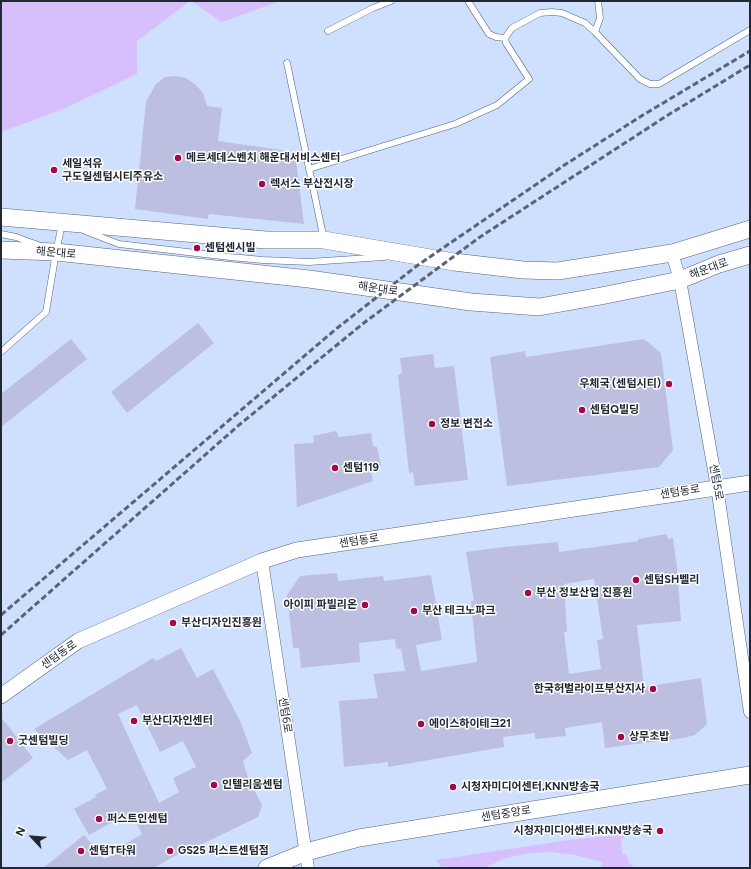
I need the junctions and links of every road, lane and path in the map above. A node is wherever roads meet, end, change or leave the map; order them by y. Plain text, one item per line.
1 (392, 1) edge
2 (468, 1) edge
3 (598, 1) edge
4 (750, 30) edge
5 (328, 31) dead end
6 (595, 32) junction
7 (505, 38) junction
8 (287, 63) dead end
9 (309, 168) junction
10 (1, 217) edge
11 (62, 222) junction
12 (750, 229) edge
13 (1, 234) edge
14 (324, 240) junction
15 (1, 250) edge
16 (56, 252) junction
17 (672, 253) junction
18 (413, 255) junction
19 (750, 255) edge
20 (680, 280) junction
21 (1, 352) edge
22 (750, 483) edge
23 (717, 487) junction
24 (262, 561) junction
25 (1, 696) edge
26 (750, 712) edge
27 (750, 775) edge
28 (307, 860) edge
29 (267, 868) edge

1 - 5 lane
2 - 7 lane
3 - 6 lane
4 - 6 lane
6 - 7 lane
7 - 9 lane
8 - 9 lane
9 - 14 lane
10 - 11 main road
11 - 14 main road
11 - 16 lane
11 - 18 lane
12 - 17 main road
13 - 16 lane
14 - 18 main road
15 - 16 main road, 해운대로
16 - 20 main road, 해운대로
16 - 21 lane
17 - 18 main road
17 - 20 street, 센텀5로
19 - 20 main road, 해운대로
20 - 23 street, 센텀5로
22 - 23 street, 센텀동로
23 - 24 street, 센텀동로
23 - 26 street, 센텀5로
24 - 25 street, 센텀동로
24 - 28 street, 센텀6로
27 - 28 main road, 센텀중앙로
28 - 29 main road, 센텀중앙로

